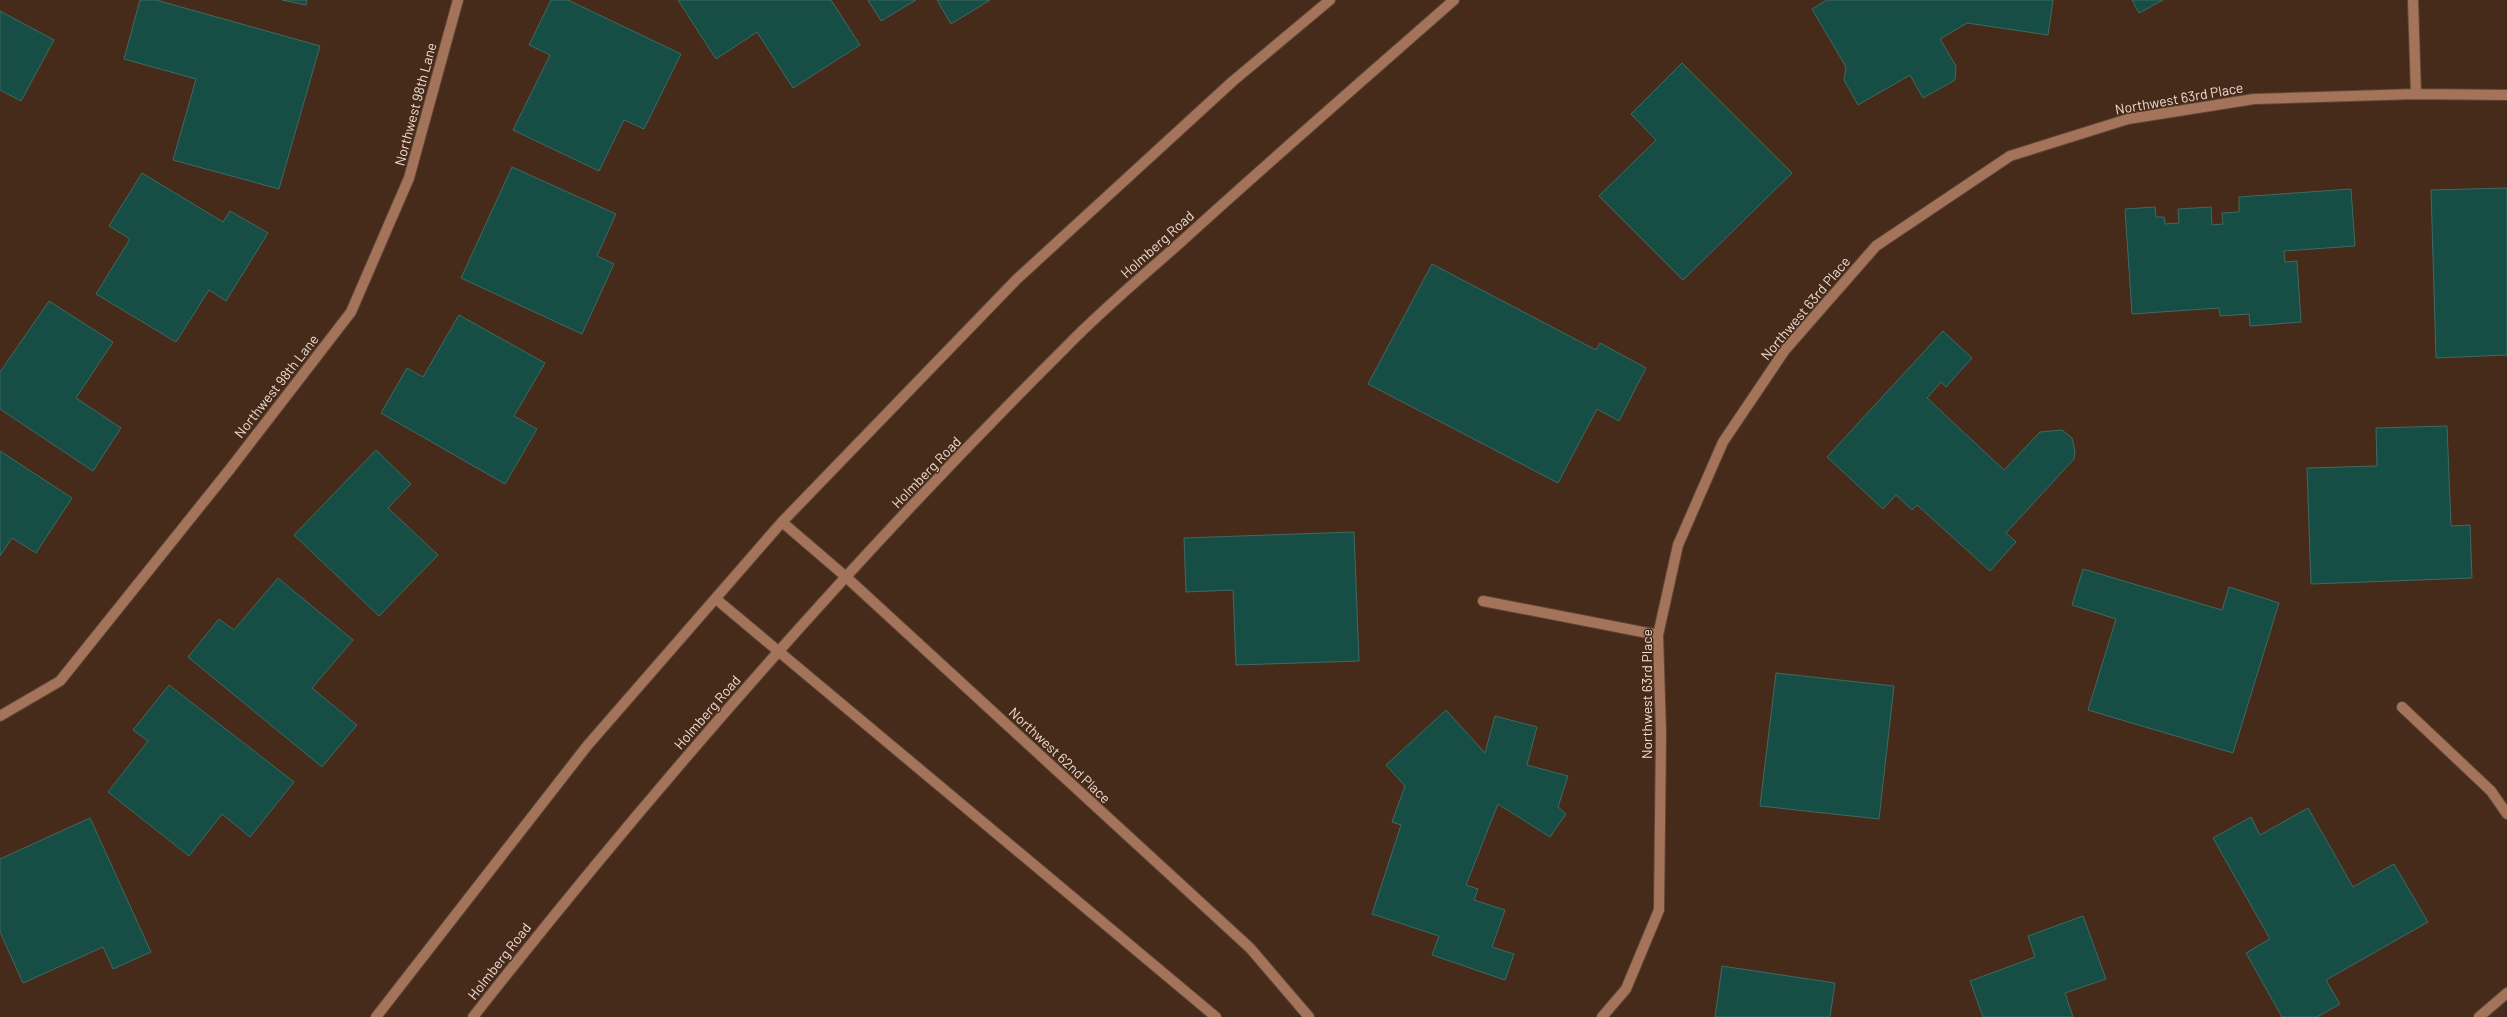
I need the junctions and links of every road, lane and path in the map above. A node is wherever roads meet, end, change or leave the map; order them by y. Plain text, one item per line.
1 (458, 0) edge
2 (1330, 0) edge
3 (1454, 0) edge
4 (2413, 0) edge
5 (2416, 94) junction
6 (2507, 95) edge
7 (782, 522) junction
8 (846, 576) junction
9 (716, 599) junction
10 (1483, 601) dead end
11 (1658, 635) junction
12 (779, 650) junction
13 (2402, 707) dead end
14 (0, 716) edge
15 (2507, 814) edge
16 (2507, 993) edge
17 (376, 1017) edge
18 (473, 1017) edge
19 (1216, 1017) edge
20 (1309, 1017) edge
21 (1602, 1017) edge
22 (2479, 1017) edge

1 - 14 street, Northwest 98th Lane
2 - 7 street
3 - 8 street, Holmberg Road
4 - 5 street
5 - 6 street, Northwest 63rd Place
5 - 11 street, Northwest 63rd Place
7 - 8 street, Northwest 62nd Place
7 - 9 street
8 - 12 street, Holmberg Road
8 - 20 street, Northwest 62nd Place
9 - 12 street
9 - 17 street
10 - 11 street
11 - 21 street, Northwest 63rd Place
12 - 18 street, Holmberg Road
12 - 19 street
13 - 15 street
16 - 22 street

